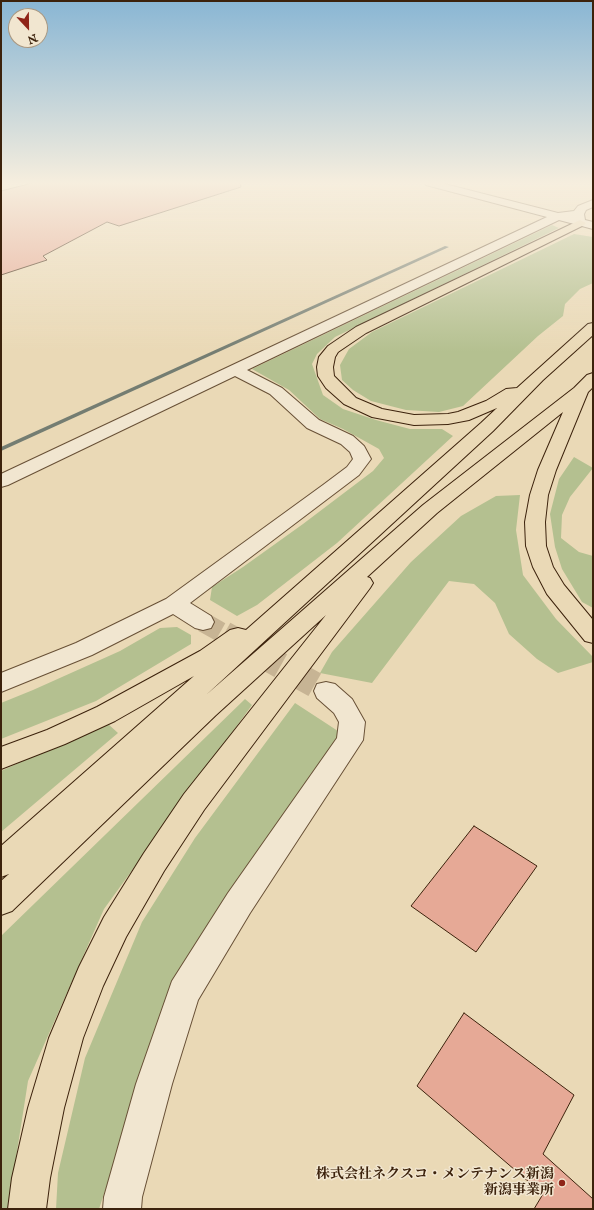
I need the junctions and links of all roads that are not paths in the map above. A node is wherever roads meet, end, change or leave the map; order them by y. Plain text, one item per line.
1 (512, 239) edge
2 (546, 239) edge
3 (593, 327) edge
4 (236, 370) junction
5 (537, 377) junction
6 (587, 384) edge
7 (1, 481) edge
8 (398, 538) junction
9 (328, 570) junction
10 (174, 604) junction
11 (203, 622) tunnel mouth
12 (593, 635) edge
13 (1, 683) edge
14 (326, 691) tunnel mouth
15 (1, 758) edge
16 (1, 864) edge
17 (1, 901) edge
18 (27, 1209) edge
19 (122, 1209) edge

1 - 4 street
2 - 5 highway
3 - 5 highway
4 - 7 street
4 - 10 street
5 - 9 highway
6 - 8 highway
6 - 12 highway
8 - 17 highway
8 - 18 highway
9 - 15 highway
9 - 16 highway
10 - 11 street
10 - 13 street
14 - 19 street

